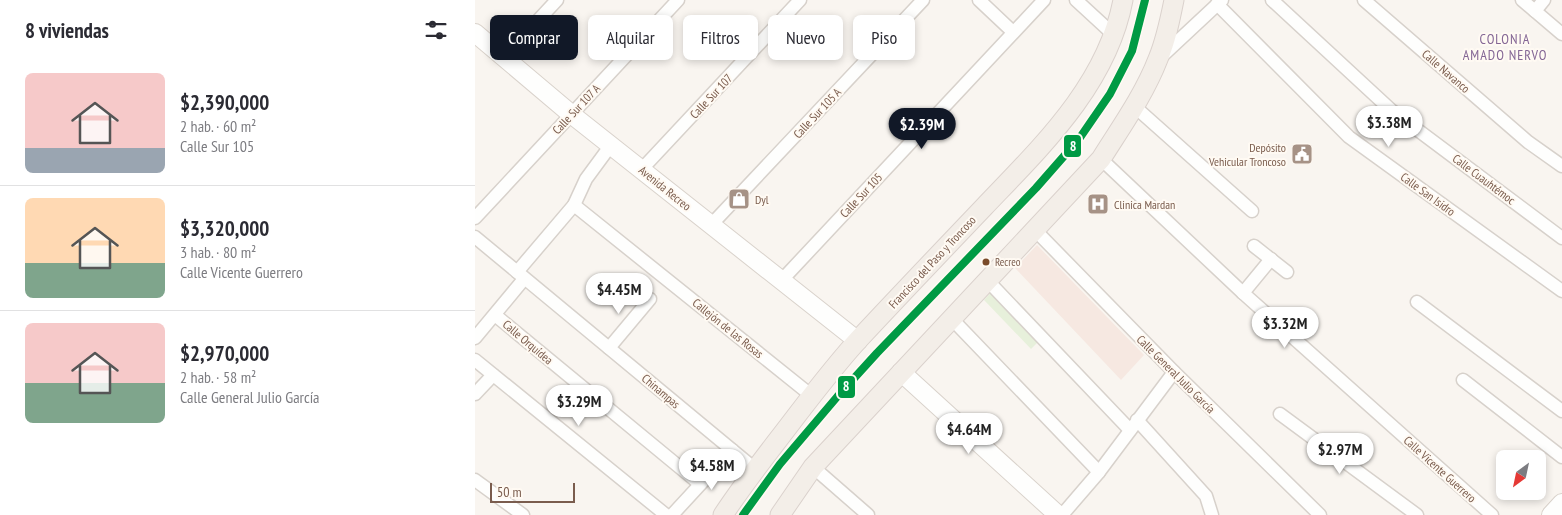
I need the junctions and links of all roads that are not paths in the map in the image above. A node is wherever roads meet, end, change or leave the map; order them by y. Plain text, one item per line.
1 (557, 0) edge
2 (678, 0) edge
3 (800, 0) edge
4 (923, 0) edge
5 (979, 0) edge
6 (1044, 0) edge
7 (1076, 0) edge
8 (1123, 0) edge
9 (1175, 0) edge
10 (1272, 0) edge
11 (1364, 0) edge
12 (1521, 0) edge
13 (1544, 0) edge
14 (1219, 2) edge
15 (1535, 11) junction
16 (543, 15) edge
17 (1013, 32) junction
18 (475, 33) edge
19 (1562, 34) edge
20 (1114, 35) junction
21 (490, 45) edge
22 (508, 60) edge
23 (1158, 60) junction
24 (1134, 106) junction
25 (571, 114) junction
26 (611, 145) junction
27 (1101, 159) junction
28 (1562, 166) edge
29 (643, 169) junction
30 (574, 204) junction
31 (1252, 211) dead end
32 (475, 218) edge
33 (711, 225) junction
34 (1035, 230) junction
35 (475, 238) edge
36 (1562, 238) edge
37 (1254, 246) dead end
38 (1271, 259) junction
39 (1287, 272) dead end
40 (521, 276) junction
41 (987, 280) junction
42 (781, 281) junction
43 (1562, 290) edge
44 (1243, 294) junction
45 (650, 299) dead end
46 (1417, 302) dead end
47 (495, 315) junction
48 (951, 318) junction
49 (475, 338) edge
50 (858, 341) junction
51 (609, 348) junction
52 (475, 360) edge
53 (901, 372) junction
54 (1174, 372) junction
55 (493, 375) junction
56 (1463, 380) dead end
57 (475, 394) edge
58 (812, 396) junction
59 (1562, 411) edge
60 (1280, 414) dead end
61 (1133, 425) junction
62 (731, 450) junction
63 (1562, 458) edge
64 (813, 467) junction
65 (755, 469) junction
66 (1099, 472) junction
67 (475, 480) edge
68 (700, 484) junction
69 (1562, 503) edge
70 (523, 515) edge
71 (666, 515) edge
72 (673, 515) edge
73 (723, 515) edge
74 (780, 515) edge
75 (868, 515) edge
76 (1060, 515) edge
77 (1211, 515) edge
78 (1320, 515) edge
79 (1417, 515) edge
80 (1492, 515) edge
81 (1551, 515) edge

1 - 16 street
2 - 25 street, Calle Sur 107 A
3 - 29 street, Calle Sur 107
4 - 33 street, Calle Sur 105 A
5 - 17 street
6 - 17 street, Calle Sur 105
7 - 20 street
8 - 20 main road, Francisco del Paso y Troncoso
9 - 23 main road
10 - 36 street, Calle Cuauhtémoc
11 - 28 street, Calle Navanco
12 - 15 street
13 - 15 street
14 - 23 street
14 - 43 street, Calle San Isidro
15 - 19 street
17 - 42 street, Calle Sur 105
18 - 21 street, Avenida Recreo
20 - 50 main road, Francisco del Paso y Troncoso
22 - 25 street, Avenida Recreo
23 - 24 main road
24 - 27 main road
24 - 31 street
25 - 26 street, Avenida Recreo
25 - 32 street, Calle Sur 107 A
26 - 29 street, Avenida Recreo
26 - 30 street
27 - 34 main road
27 - 44 street, Calle Vicente Guerrero
29 - 33 street, Avenida Recreo
30 - 40 street
30 - 58 street, Callejón de las Rosas
33 - 42 street, Avenida Recreo
34 - 41 main road
34 - 54 street, Calle General Julio García
35 - 40 street, Chinampas
37 - 38 street
38 - 39 street
38 - 44 street
40 - 47 street
40 - 51 street, Chinampas
41 - 48 main road
41 - 61 street
42 - 50 street, Avenida Recreo
44 - 80 street, Calle Vicente Guerrero
45 - 51 street
46 - 59 street
47 - 49 street
47 - 68 street, Calle Orquídea
48 - 53 main road
48 - 66 street
50 - 58 main road, Francisco del Paso y Troncoso
51 - 62 street, Chinampas
52 - 55 street
53 - 64 main road
53 - 76 street
54 - 61 street
54 - 78 street, Calle General Julio García
55 - 57 street
55 - 71 street
56 - 63 street
58 - 65 main road, Francisco del Paso y Troncoso
60 - 79 street
61 - 66 street
61 - 77 street
62 - 65 street, Chinampas
62 - 68 street
64 - 74 main road
64 - 75 street
65 - 73 main road, Francisco del Paso y Troncoso
66 - 76 street
67 - 70 street
68 - 72 street
69 - 81 street

